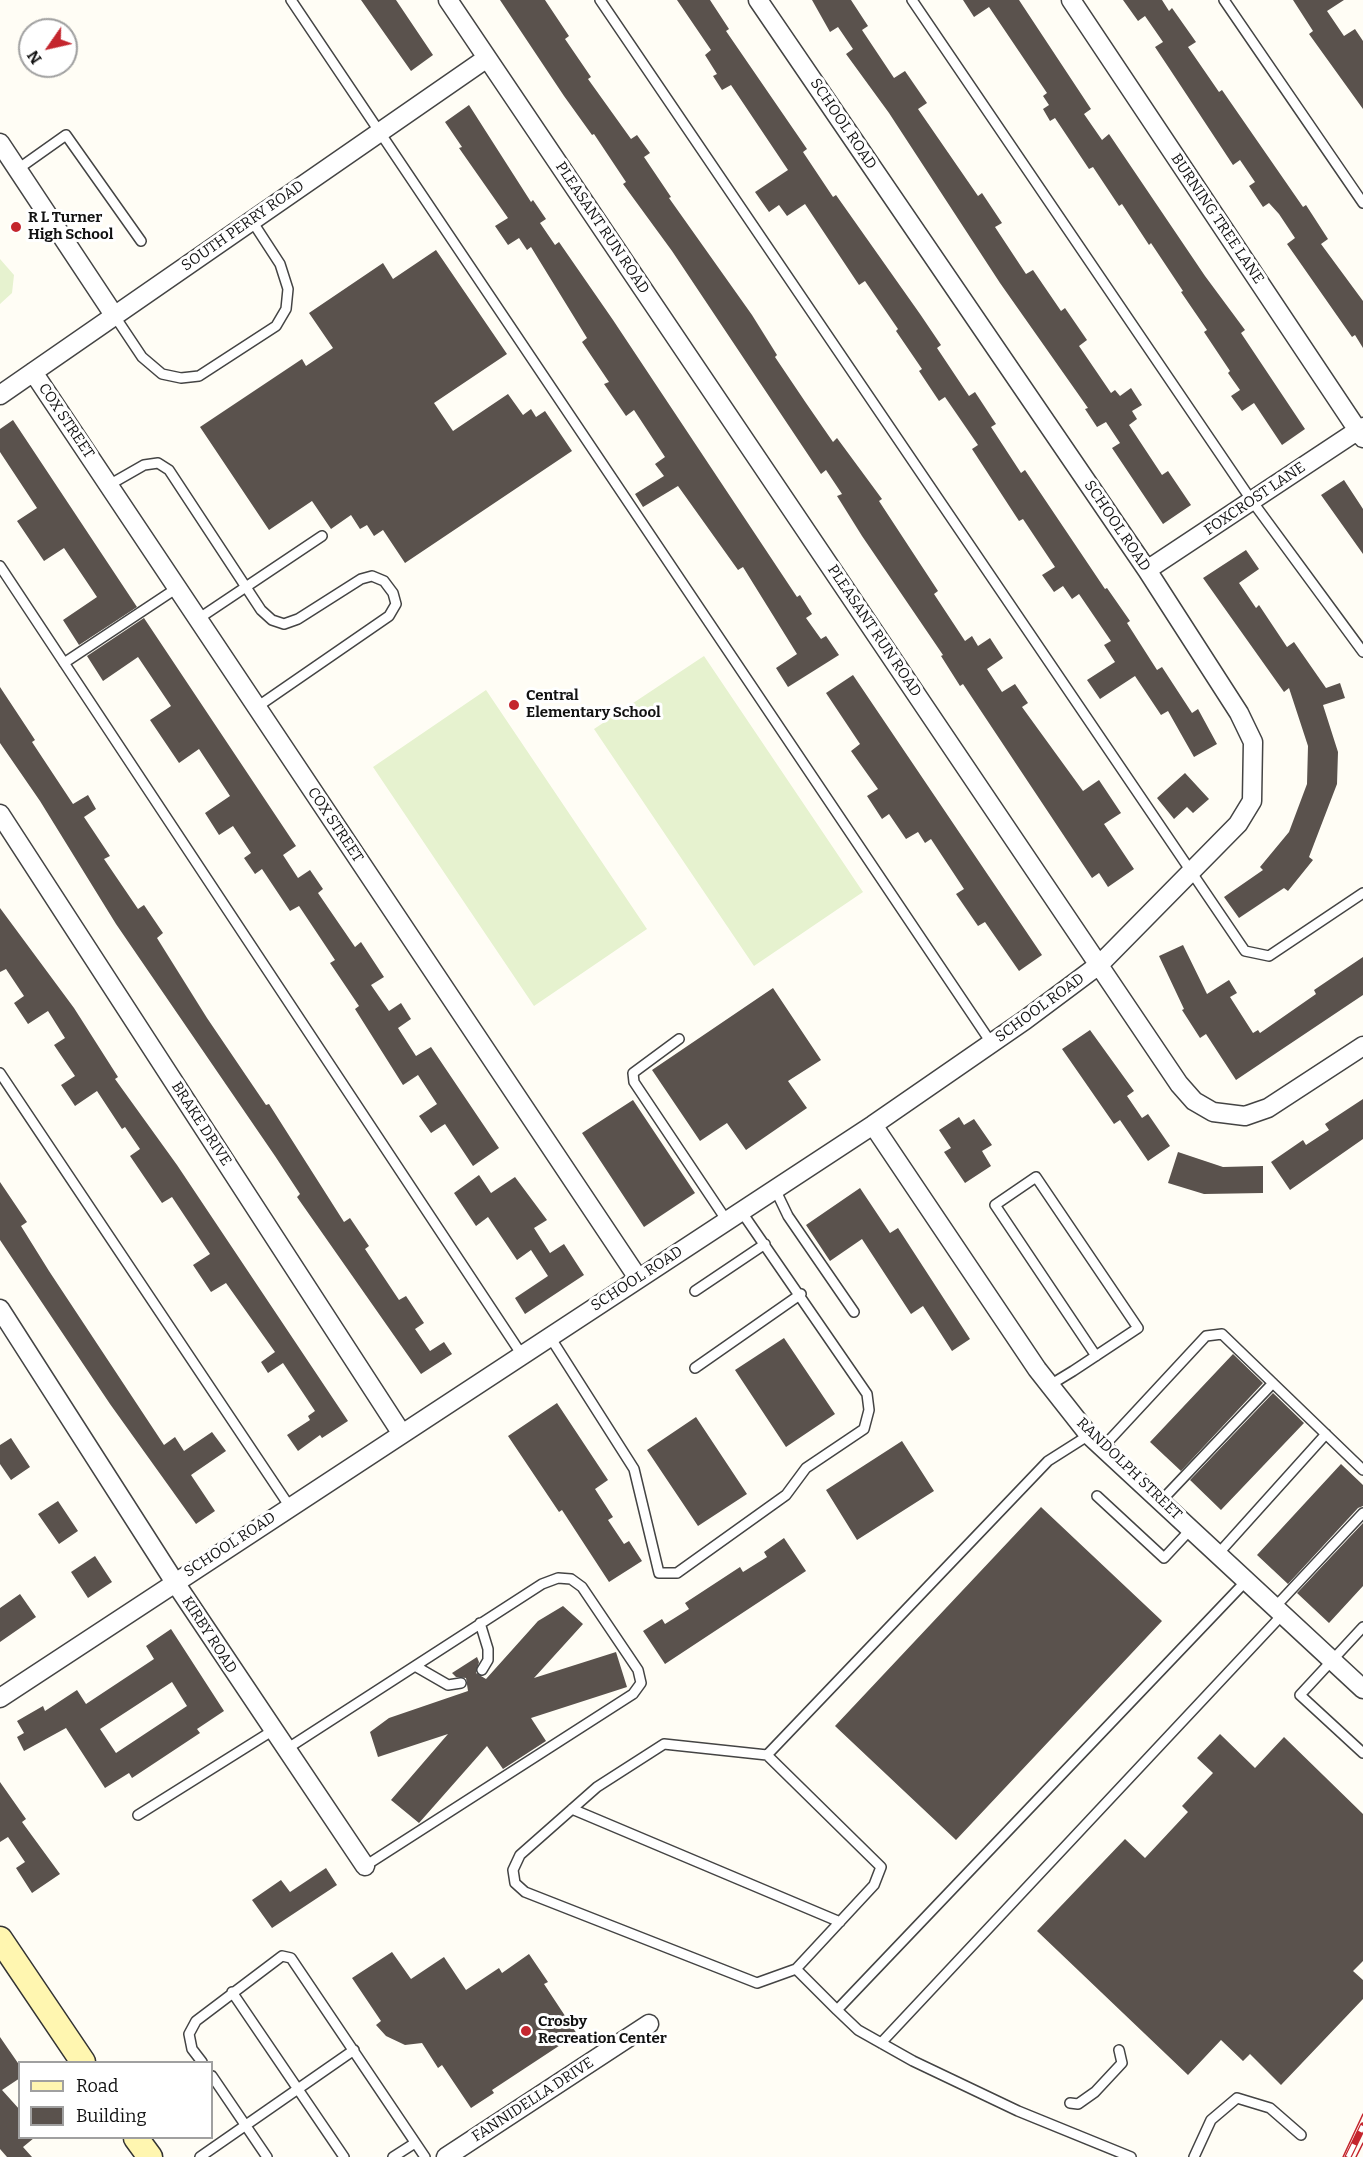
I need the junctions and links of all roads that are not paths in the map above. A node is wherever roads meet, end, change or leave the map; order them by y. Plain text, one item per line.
1 (291, 0) edge
2 (448, 0) edge
3 (600, 0) edge
4 (759, 0) edge
5 (912, 0) edge
6 (1071, 0) edge
7 (1224, 0) edge
8 (487, 58) junction
9 (378, 133) junction
10 (0, 143) edge
11 (18, 169) junction
12 (1363, 203) edge
13 (252, 220) junction
14 (141, 241) dead end
15 (114, 315) junction
16 (33, 372) junction
17 (0, 395) edge
18 (1361, 432) edge
19 (109, 485) junction
20 (1252, 501) junction
21 (322, 536) dead end
22 (0, 567) edge
23 (1147, 570) junction
24 (246, 587) junction
25 (177, 588) junction
26 (198, 619) junction
27 (1363, 652) edge
28 (64, 663) junction
29 (257, 707) junction
30 (0, 814) edge
31 (1191, 872) junction
32 (1363, 893) edge
33 (1100, 964) junction
34 (679, 1039) dead end
35 (992, 1044) junction
36 (1363, 1046) edge
37 (0, 1073) edge
38 (873, 1125) junction
39 (775, 1189) junction
40 (734, 1216) junction
41 (765, 1244) junction
42 (638, 1278) junction
43 (695, 1291) dead end
44 (801, 1294) junction
45 (0, 1309) edge
46 (854, 1312) dead end
47 (550, 1337) junction
48 (522, 1355) junction
49 (1096, 1356) junction
50 (695, 1368) dead end
51 (1273, 1383) junction
52 (1050, 1385) junction
53 (402, 1434) junction
54 (1326, 1434) junction
55 (1096, 1441) junction
56 (1363, 1470) edge
57 (1097, 1496) dead end
58 (1161, 1501) junction
59 (290, 1506) junction
60 (1363, 1513) edge
61 (1191, 1528) junction
62 (1218, 1554) junction
63 (1247, 1580) junction
64 (174, 1581) junction
65 (1280, 1610) junction
66 (480, 1623) junction
67 (1363, 1627) edge
68 (1333, 1661) junction
69 (415, 1666) junction
70 (482, 1670) dead end
71 (461, 1683) dead end
72 (1363, 1689) edge
73 (0, 1698) edge
74 (272, 1731) junction
75 (285, 1750) junction
76 (1363, 1754) edge
77 (767, 1755) junction
78 (572, 1809) junction
79 (138, 1815) dead end
80 (365, 1866) joint
81 (840, 1922) junction
82 (0, 1940) edge
83 (796, 1969) junction
84 (232, 1992) junction
85 (837, 2010) junction
86 (650, 2024) dead end
87 (881, 2043) junction
88 (354, 2050) junction
89 (1119, 2050) dead end
90 (82, 2061) edge
91 (201, 2061) edge
92 (213, 2077) edge
93 (298, 2089) junction
94 (1070, 2103) dead end
95 (247, 2126) junction
96 (1301, 2135) dead end
97 (137, 2139) edge
98 (415, 2143) junction
99 (150, 2157) edge
100 (200, 2157) edge
101 (267, 2157) edge
102 (344, 2157) edge
103 (393, 2157) edge
104 (424, 2157) edge
105 (446, 2157) edge
106 (1131, 2157) edge
107 (1194, 2157) edge

1 - 9 lane
2 - 8 street, PLEASANT RUN ROAD
3 - 31 lane
4 - 23 street, SCHOOL ROAD
5 - 20 lane
6 - 18 street, BURNING TREE LANE
7 - 12 lane
8 - 9 street, SOUTH PERRY ROAD
8 - 33 street, PLEASANT RUN ROAD
9 - 13 street, SOUTH PERRY ROAD
9 - 35 lane
10 - 11 street
11 - 14 lane
11 - 15 street
13 - 15 street, SOUTH PERRY ROAD
13 - 15 lane
15 - 16 street, SOUTH PERRY ROAD
16 - 17 street, SOUTH PERRY ROAD
16 - 19 street, COX STREET
18 - 20 street, FOXCROST LANE
19 - 24 lane
19 - 25 street, COX STREET
20 - 23 street, FOXCROST LANE
20 - 27 lane
21 - 24 lane
22 - 28 lane
23 - 31 street, SCHOOL ROAD
24 - 26 lane
24 - 29 lane
25 - 26 street, COX STREET
25 - 28 lane
26 - 29 street, COX STREET
28 - 48 lane
29 - 42 street, COX STREET
30 - 53 street, BRAKE DRIVE
31 - 32 lane
31 - 33 street, SCHOOL ROAD
33 - 35 street, SCHOOL ROAD
33 - 36 street, PLEASANT RUN ROAD
34 - 40 lane
35 - 38 street, SCHOOL ROAD
37 - 59 lane
38 - 39 street, SCHOOL ROAD
38 - 52 street, RANDOLPH STREET
39 - 40 street, SCHOOL ROAD
39 - 46 lane
40 - 41 lane
40 - 42 street, SCHOOL ROAD
41 - 43 lane
41 - 44 lane
42 - 47 street, SCHOOL ROAD
44 - 47 lane
44 - 50 lane
45 - 64 street, KIRBY ROAD
47 - 48 street, SCHOOL ROAD
48 - 53 street, SCHOOL ROAD
49 - 49 lane
49 - 52 lane
51 - 54 lane
51 - 55 lane
51 - 58 lane
52 - 55 street, RANDOLPH STREET
53 - 59 street, SCHOOL ROAD
54 - 56 lane
54 - 62 lane
55 - 58 street, RANDOLPH STREET
55 - 77 lane
57 - 61 lane
58 - 61 street, RANDOLPH STREET
59 - 64 street, SCHOOL ROAD
60 - 65 lane
61 - 62 street, RANDOLPH STREET
62 - 63 street, RANDOLPH STREET
63 - 65 street, RANDOLPH STREET
63 - 85 lane
64 - 73 street, SCHOOL ROAD
64 - 74 street, KIRBY ROAD
65 - 68 street, RANDOLPH STREET
65 - 87 lane
66 - 69 lane
66 - 70 lane
66 - 80 lane
67 - 68 lane
68 - 72 street, RANDOLPH STREET
68 - 76 lane
69 - 71 lane
69 - 75 lane
74 - 75 street, KIRBY ROAD
74 - 79 lane
75 - 80 street, KIRBY ROAD
77 - 78 lane
77 - 81 lane
78 - 81 lane
78 - 83 lane
81 - 83 lane
82 - 90 street
83 - 85 lane
84 - 88 lane
84 - 91 lane
84 - 93 lane
85 - 87 lane
86 - 105 street, FANNIDELLA DRIVE
87 - 106 lane
88 - 93 lane
88 - 98 lane
89 - 94 lane
92 - 95 lane
93 - 95 lane
93 - 102 lane
95 - 100 lane
95 - 101 lane
96 - 107 lane
97 - 99 street
98 - 103 lane
98 - 104 lane

